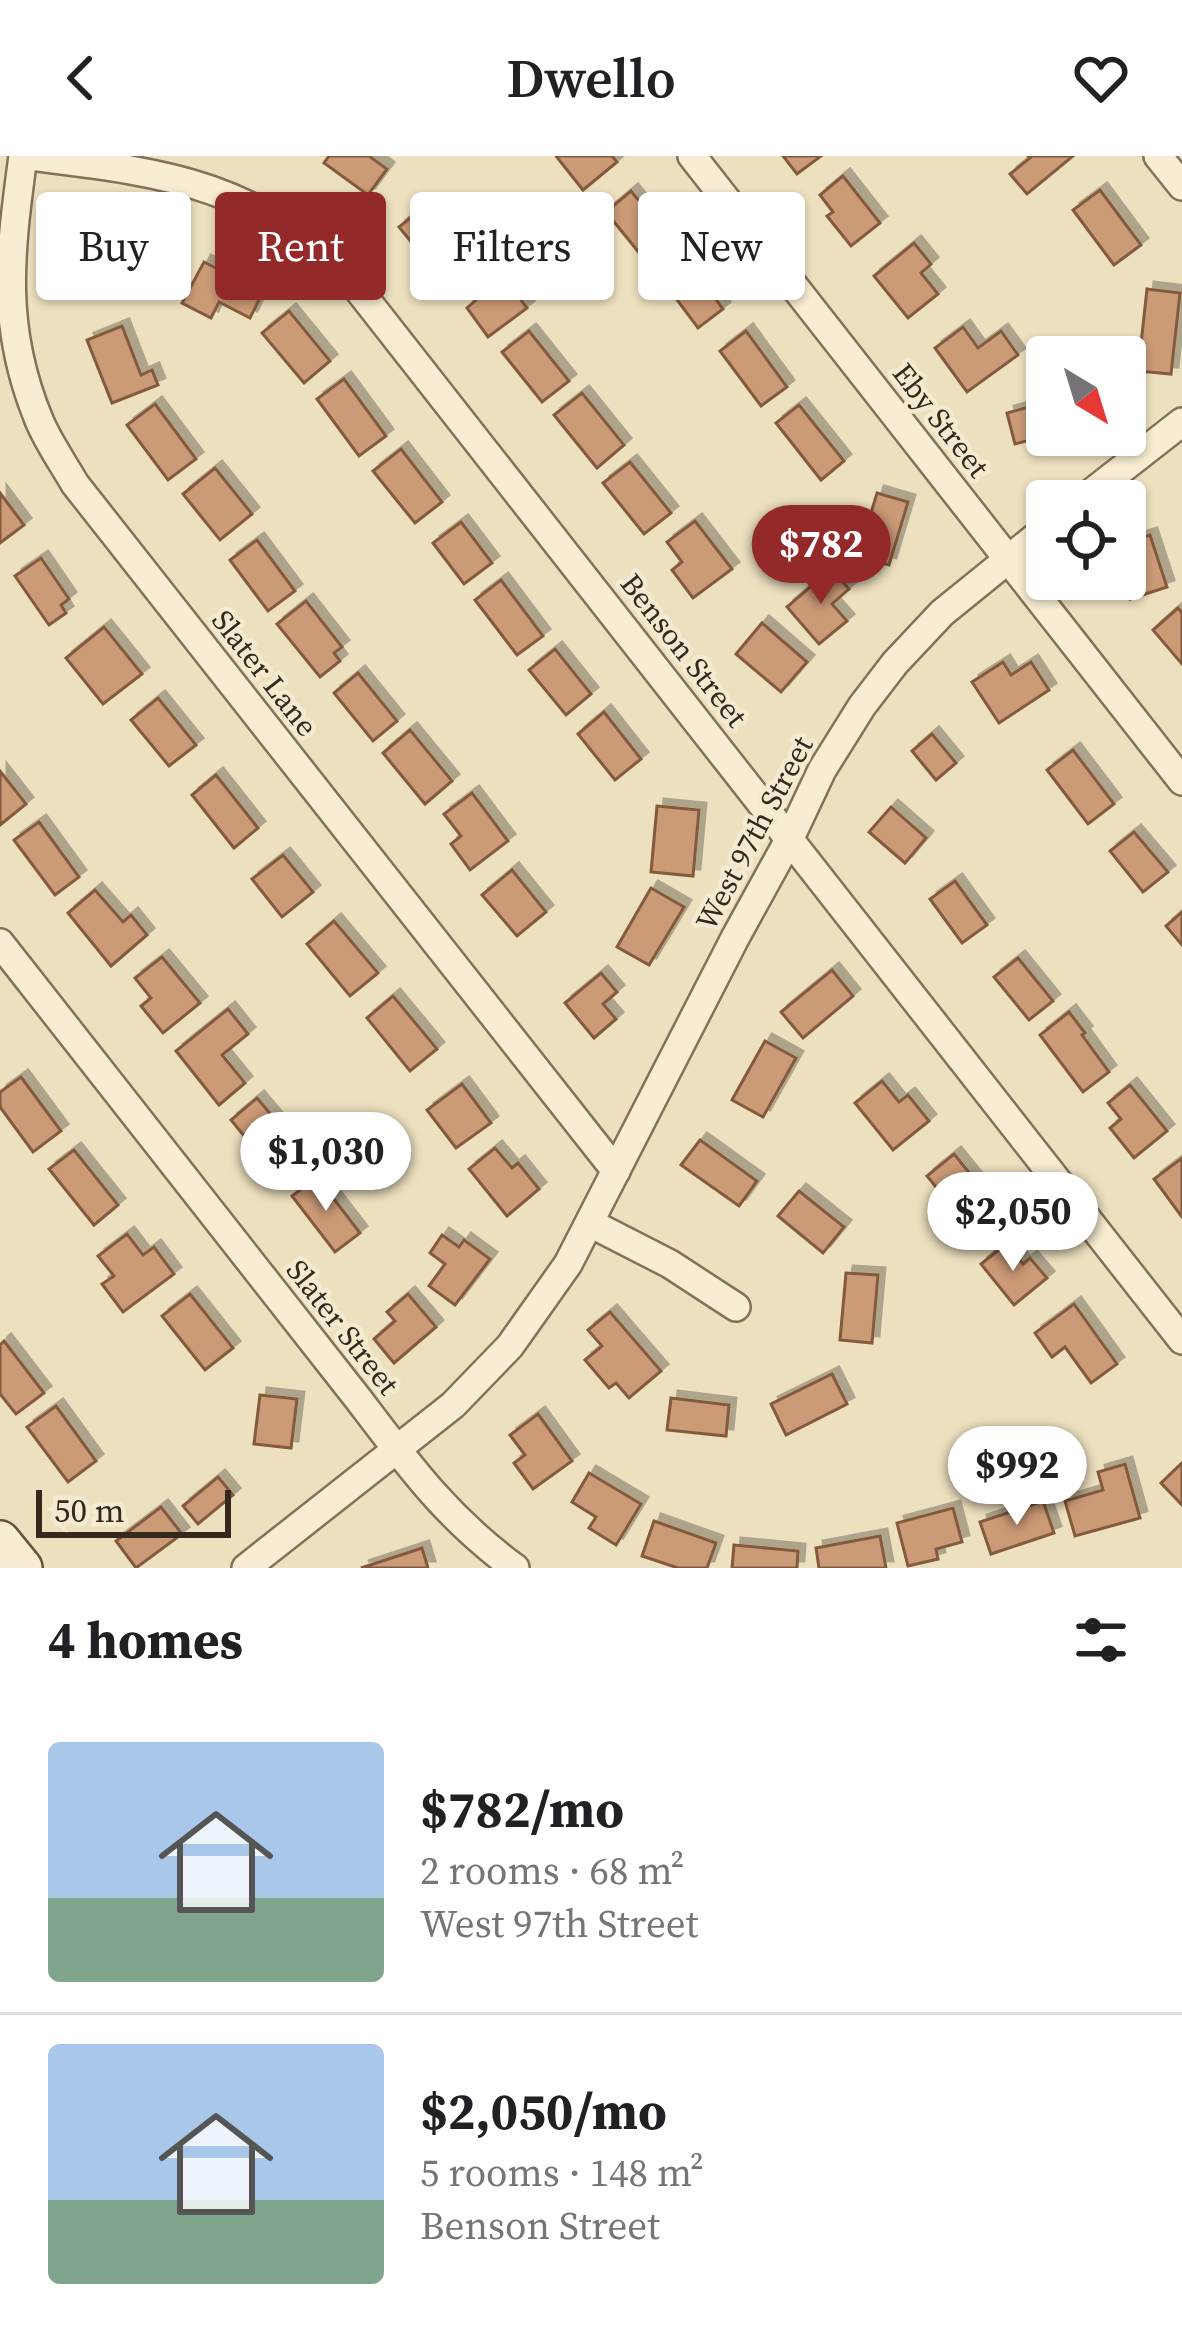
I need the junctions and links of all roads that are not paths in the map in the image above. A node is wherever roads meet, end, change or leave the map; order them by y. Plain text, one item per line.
1 (26, 156) edge
2 (692, 156) edge
3 (1158, 156) edge
4 (1182, 186) edge
5 (1182, 422) edge
6 (1108, 480) edge
7 (1026, 544) edge
8 (1008, 558) junction
9 (1182, 781) edge
10 (790, 838) junction
11 (0, 944) edge
12 (616, 1172) junction
13 (590, 1223) junction
14 (736, 1307) dead end
15 (1182, 1340) edge
16 (397, 1450) junction
17 (0, 1541) edge
18 (22, 1568) edge
19 (246, 1568) edge
20 (514, 1568) edge

1 - 10 street, Benson Street
1 - 12 street, Slater Lane
2 - 8 street, Eby Street
3 - 4 street
5 - 6 street
7 - 8 street, West 97th Street
8 - 9 street, Eby Street
8 - 10 street, West 97th Street
10 - 12 street, West 97th Street
10 - 15 street, Benson Street
11 - 16 street, Slater Street
12 - 13 street, West 97th Street
13 - 14 street
13 - 16 street, West 97th Street
16 - 19 street, West 97th Street
16 - 20 street, Slater Street
17 - 18 main road

